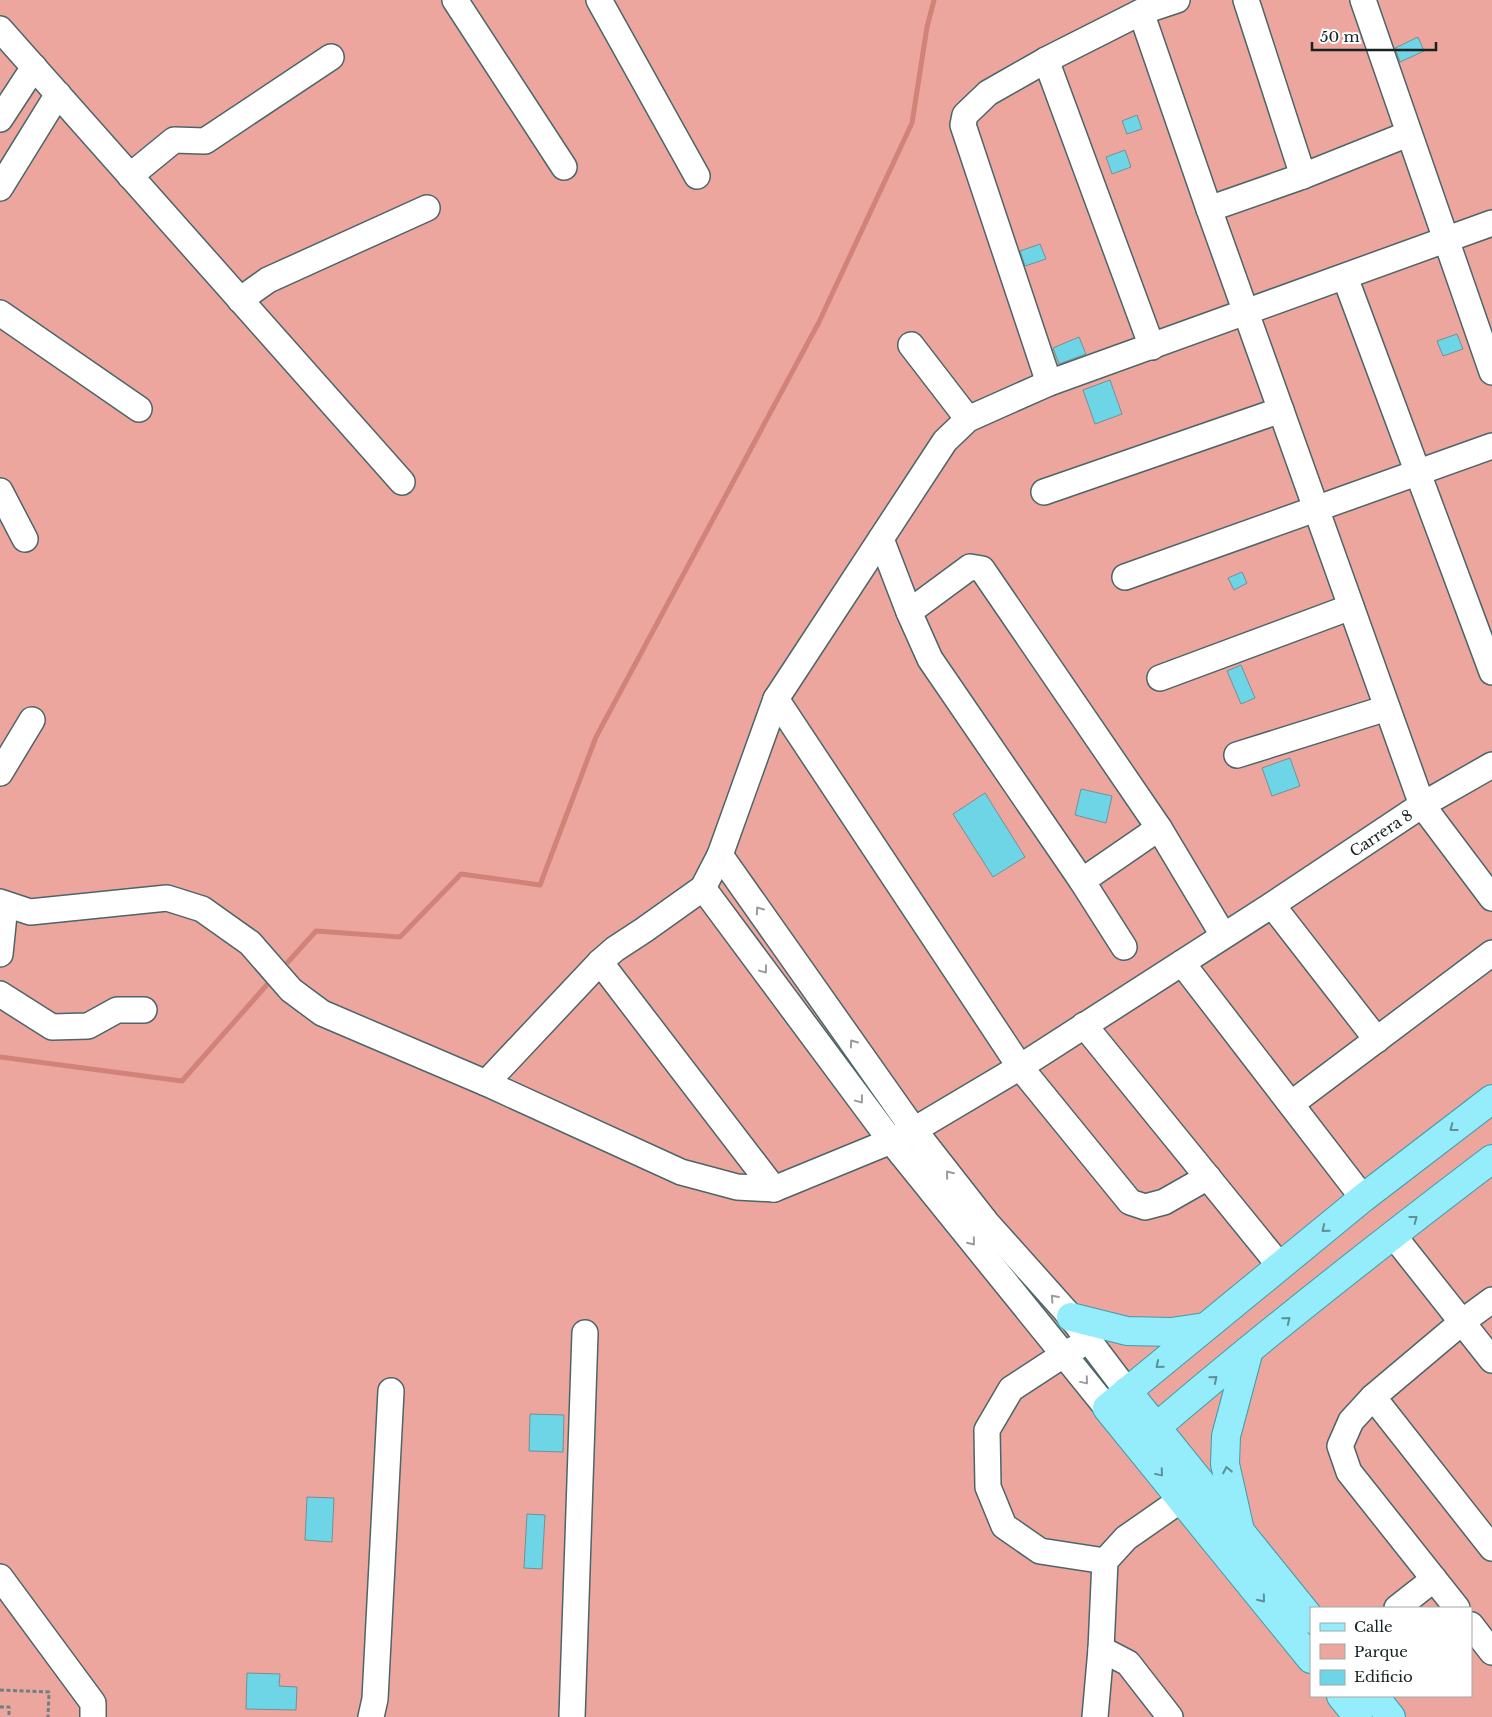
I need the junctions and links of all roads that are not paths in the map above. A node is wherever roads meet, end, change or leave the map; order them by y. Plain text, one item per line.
1 (455, 0) edge
2 (599, 0) edge
3 (1177, 0) edge
4 (1246, 0) edge
5 (1363, 0) edge
6 (1141, 12) junction
7 (0, 29) edge
8 (331, 57) dead end
9 (1046, 60) junction
10 (34, 67) junction
11 (58, 94) junction
12 (0, 119) edge
13 (1408, 134) junction
14 (564, 167) dead end
15 (130, 176) junction
16 (697, 176) dead end
17 (1303, 176) junction
18 (0, 188) edge
19 (427, 208) dead end
20 (1209, 210) junction
21 (1492, 223) edge
22 (1447, 240) junction
23 (1345, 277) junction
24 (240, 300) junction
25 (1246, 312) junction
26 (0, 313) edge
27 (911, 345) dead end
28 (1152, 347) junction
29 (1492, 372) edge
30 (1049, 383) junction
31 (139, 410) dead end
32 (1281, 410) junction
33 (968, 419) junction
34 (1492, 446) edge
35 (1418, 472) junction
36 (402, 482) dead end
37 (0, 491) edge
38 (1044, 492) dead end
39 (1316, 508) junction
40 (25, 539) dead end
41 (881, 539) junction
42 (1125, 576) dead end
43 (1351, 607) junction
44 (909, 612) junction
45 (1492, 672) edge
46 (1160, 678) dead end
47 (776, 699) junction
48 (1387, 708) junction
49 (32, 720) dead end
50 (1237, 755) dead end
51 (1492, 765) edge
52 (0, 773) edge
53 (1422, 805) junction
54 (1159, 828) junction
55 (720, 855) junction
56 (1082, 881) junction
57 (703, 888) junction
58 (1492, 898) edge
59 (2, 904) edge
60 (1272, 905) junction
61 (1223, 935) junction
62 (1124, 947) dead end
63 (1492, 953) edge
64 (0, 954) edge
65 (600, 962) junction
66 (1182, 963) junction
67 (0, 994) edge
68 (144, 1010) dead end
69 (1084, 1024) junction
70 (1377, 1040) junction
71 (1020, 1067) junction
72 (486, 1083) junction
73 (1492, 1099) edge
74 (1291, 1104) junction
75 (914, 1130) junction
76 (891, 1141) junction
77 (1492, 1160) edge
78 (1208, 1177) junction
79 (774, 1189) junction
80 (1363, 1198) junction
81 (1393, 1235) junction
82 (1280, 1266) junction
83 (1492, 1300) edge
84 (1071, 1317) junction
85 (1462, 1322) junction
86 (1205, 1326) junction
87 (585, 1333) dead end
88 (1090, 1342) junction
89 (1249, 1350) junction
90 (1063, 1355) junction
91 (1492, 1360) edge
92 (391, 1392) dead end
93 (1373, 1397) junction
94 (1117, 1400) junction
95 (1147, 1436) junction
96 (1182, 1499) junction
97 (1241, 1535) junction
98 (1492, 1548) edge
99 (1104, 1561) junction
100 (0, 1577) edge
101 (1434, 1579) junction
102 (1398, 1607) edge
103 (1456, 1607) edge
104 (1310, 1618) edge
105 (1472, 1626) edge
106 (1101, 1649) junction
107 (1492, 1652) edge
108 (1310, 1657) edge
109 (1342, 1697) edge
110 (1375, 1697) edge
111 (93, 1717) edge
112 (371, 1717) edge
113 (572, 1717) edge
114 (1095, 1717) edge
115 (1170, 1717) edge
116 (1358, 1717) edge
117 (1391, 1717) edge

1 - 14 street
2 - 16 street
3 - 6 street
4 - 17 street
5 - 13 street
6 - 9 street
6 - 20 street
7 - 10 street
8 - 15 street
9 - 28 street
9 - 30 street
10 - 11 street
10 - 12 street
11 - 15 street
11 - 18 street
13 - 17 street
13 - 22 street
15 - 24 street
17 - 20 street
19 - 24 street
20 - 25 street
21 - 22 street
22 - 23 street
22 - 29 street
23 - 25 street
23 - 35 street
24 - 36 street
25 - 28 street
25 - 32 street
26 - 31 street
27 - 33 street
28 - 30 street
30 - 33 street
32 - 38 street
32 - 39 street
33 - 41 street
34 - 35 street
35 - 39 street
35 - 45 street
37 - 40 street
39 - 42 street
39 - 43 street
41 - 44 street
41 - 47 street
43 - 46 street
43 - 48 street
44 - 54 street
44 - 56 street
47 - 55 street
47 - 71 street
48 - 50 street
48 - 53 street
49 - 52 street
51 - 53 street, Carrera 8
53 - 58 street
53 - 60 street, Carrera 8
54 - 56 street
54 - 61 street
55 - 57 street
75 -> 55 street
56 - 62 street
57 - 65 street
57 -> 76 street
59 - 64 street
59 - 72 street
60 - 61 street, Carrera 8
60 - 70 street
61 - 66 street, Carrera 8
63 - 70 street
65 - 72 street
65 - 79 street
66 - 69 street, Carrera 8
66 - 74 street
67 - 68 street
69 - 71 street, Carrera 8
69 - 78 street
70 - 74 street
71 - 75 street, Carrera 8
71 - 78 street
72 - 79 street
73 -> 80 main road
74 - 80 street
75 - 76 street, Carrera 8
84 -> 75 street
76 - 79 street, Carrera 8
76 -> 90 street
81 -> 77 main road
78 - 82 street
80 -> 82 main road
81 - 85 street
89 -> 81 main road
82 - 86 main road
83 - 85 street
84 - 86 main road
84 - 88 street
85 - 91 street
85 - 93 street
86 -> 94 main road
87 - 113 street
88 - 90 street
88 - 94 street
95 -> 89 main road
97 -> 89 main road
90 -> 94 street
90 - 99 street
92 - 112 street
93 - 98 street
93 - 101 street
94 - 95 main road
95 -> 96 main road
95 - 97 main road
96 - 99 street
96 -> 108 main road
97 - 104 main road
99 - 106 street
100 - 111 street
101 - 102 street
101 - 103 street
105 - 107 street
106 - 114 street
106 - 115 street
109 - 116 main road
110 - 117 main road

